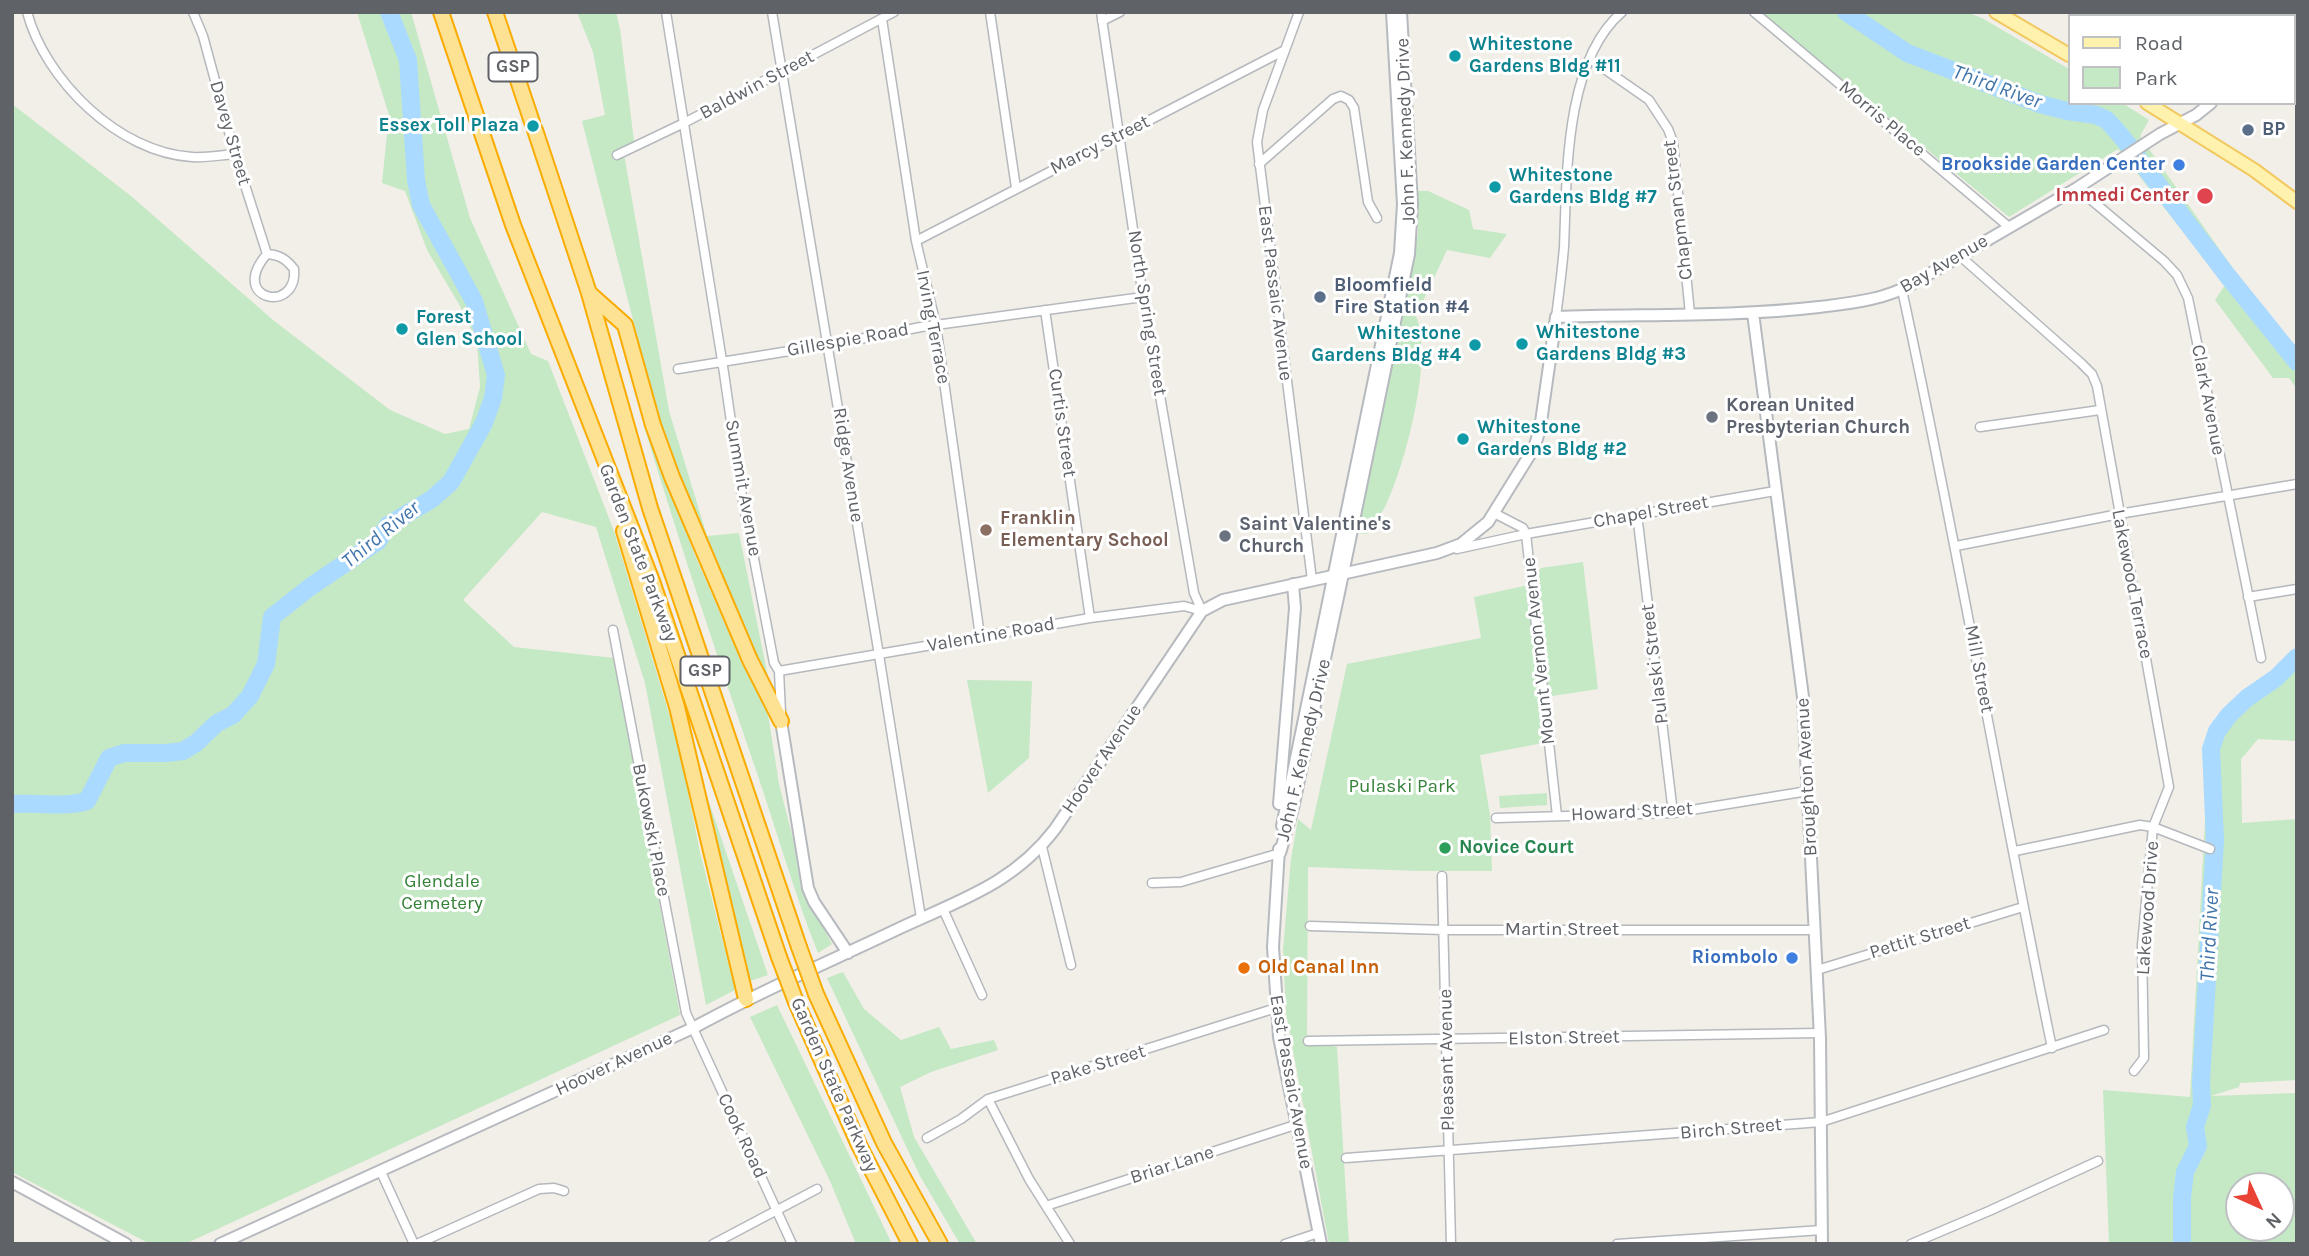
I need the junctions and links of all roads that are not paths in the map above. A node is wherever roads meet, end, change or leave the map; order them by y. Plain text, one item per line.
1 (27, 12) edge
2 (194, 12) edge
3 (441, 12) edge
4 (495, 12) edge
5 (666, 12) edge
6 (772, 12) edge
7 (894, 12) edge
8 (990, 12) edge
9 (1120, 12) edge
10 (1299, 12) edge
11 (1392, 12) edge
12 (1401, 12) edge
13 (1622, 12) edge
14 (1754, 12) edge
15 (1996, 12) edge
16 (2294, 12) edge
17 (1102, 17) edge
18 (2297, 18) edge
19 (882, 19) junction
20 (1285, 50) junction
21 (2068, 54) edge
22 (1590, 59) junction
23 (781, 72) junction
24 (2150, 105) edge
25 (2208, 105) edge
26 (684, 123) junction
27 (2179, 125) junction
28 (1119, 136) junction
29 (235, 154) junction
30 (617, 155) dead end
31 (1259, 164) junction
32 (2077, 187) junction
33 (1016, 188) junction
34 (2297, 202) edge
35 (1377, 218) dead end
36 (2009, 227) junction
37 (916, 241) junction
38 (267, 254) junction
39 (1960, 256) junction
40 (1902, 290) junction
41 (589, 293) junction
42 (1143, 297) junction
43 (1045, 310) junction
44 (1753, 313) junction
45 (1690, 314) junction
46 (1556, 317) junction
47 (936, 325) junction
48 (828, 345) junction
49 (723, 362) junction
50 (678, 369) dead end
51 (2100, 410) junction
52 (1980, 427) dead end
53 (602, 456) junction
54 (2297, 484) edge
55 (1775, 491) junction
56 (2228, 496) junction
57 (1494, 513) junction
58 (1637, 514) junction
59 (2119, 514) junction
60 (1527, 534) junction
61 (1956, 546) junction
62 (1437, 553) junction
63 (1338, 574) junction
64 (1312, 580) junction
65 (1293, 584) junction
66 (2297, 589) edge
67 (2248, 597) junction
68 (1202, 611) junction
69 (1090, 618) junction
70 (613, 630) dead end
71 (980, 636) junction
72 (879, 655) junction
73 (2261, 658) dead end
74 (779, 671) junction
75 (781, 721) junction
76 (1808, 791) junction
77 (1673, 813) junction
78 (1557, 817) junction
79 (1496, 818) dead end
80 (2153, 827) junction
81 (1042, 847) junction
82 (2210, 849) dead end
83 (2015, 851) junction
84 (1280, 853) junction
85 (1443, 876) dead end
86 (1152, 883) dead end
87 (2023, 907) junction
88 (943, 909) junction
89 (921, 918) junction
90 (1310, 926) dead end
91 (1444, 930) junction
92 (1815, 930) junction
93 (848, 953) junction
94 (1071, 965) dead end
95 (1817, 970) junction
96 (982, 995) dead end
97 (746, 999) junction
98 (1276, 1008) junction
99 (693, 1028) junction
100 (2104, 1030) dead end
101 (1820, 1033) junction
102 (1446, 1040) junction
103 (1308, 1041) dead end
104 (2052, 1048) junction
105 (2134, 1071) dead end
106 (988, 1099) junction
107 (1821, 1122) junction
108 (1297, 1124) junction
109 (927, 1138) dead end
110 (1449, 1152) junction
111 (1346, 1158) dead end
112 (2098, 1161) dead end
113 (381, 1172) junction
114 (12, 1182) edge
115 (817, 1188) dead end
116 (564, 1191) dead end
117 (1046, 1206) junction
118 (777, 1210) junction
119 (1822, 1230) junction
120 (1320, 1238) edge
121 (126, 1244) edge
122 (220, 1244) edge
123 (415, 1244) edge
124 (713, 1244) edge
125 (792, 1244) edge
126 (910, 1244) edge
127 (940, 1244) edge
128 (1070, 1244) edge
129 (1285, 1244) edge
130 (1451, 1244) edge
131 (1617, 1244) edge
132 (1822, 1244) edge
133 (1911, 1244) edge

1 - 29 street
2 - 29 street, Davey Street
3 - 53 highway, Garden State Parkway / GSP
4 - 41 highway, Garden State Parkway / GSP
5 - 26 street, Summit Avenue
6 - 23 street, Ridge Avenue
7 - 19 street, Baldwin Street
8 - 33 street
9 - 17 street
10 - 20 street, East Passaic Avenue
11 - 63 street, John F. Kennedy Drive
12 - 63 street, John F. Kennedy Drive
13 - 22 street
14 - 36 street, Morris Place
15 - 21 main road
16 - 18 street
17 - 28 street, North Spring Street
19 - 23 street, Baldwin Street
19 - 37 street, Irving Terrace
20 - 28 street, Marcy Street
20 - 31 street, East Passaic Avenue
22 - 45 street, Chapman Street
22 - 46 street
23 - 26 street, Baldwin Street
23 - 48 street, Ridge Avenue
24 - 27 main road
25 - 27 street, Bay Avenue
26 - 30 street, Baldwin Street
26 - 49 street, Summit Avenue
27 - 32 street, Bay Avenue
27 - 34 main road
28 - 33 street, Marcy Street
28 - 42 street, North Spring Street
29 - 38 street, Davey Street
31 - 35 street
31 - 64 street, East Passaic Avenue
32 - 36 street, Bay Avenue
32 - 56 street, Clark Avenue
33 - 37 street, Marcy Street
36 - 39 street, Bay Avenue
37 - 47 street, Irving Terrace
38 - 38 street
39 - 40 street, Bay Avenue
39 - 51 street, Lakewood Terrace
40 - 44 street, Bay Avenue
40 - 61 street, Mill Street
41 - 75 highway
41 - 127 highway, Garden State Parkway / GSP, bridge
42 - 43 street, Gillespie Road
42 - 68 street, North Spring Street
43 - 47 street, Gillespie Road
43 - 69 street, Curtis Street
44 - 45 street, Bay Avenue
44 - 55 street, Broughton Avenue
45 - 46 street, Bay Avenue
46 - 57 street
47 - 48 street, Gillespie Road
47 - 71 street, Irving Terrace
48 - 49 street, Gillespie Road
48 - 72 street, Ridge Avenue
49 - 50 street, Gillespie Road
49 - 74 street, Summit Avenue
51 - 52 street
51 - 59 street, Lakewood Terrace
53 - 97 highway
53 - 126 highway, Garden State Parkway / GSP, bridge
54 - 56 street
55 - 58 street, Chapel Street
55 - 76 street, Broughton Avenue
56 - 59 street
56 - 67 street, Clark Avenue
57 - 60 street
57 - 62 street
58 - 60 street, Chapel Street
58 - 77 street, Pulaski Street
59 - 61 street
59 - 80 street, Lakewood Terrace
60 - 62 street, Mount Vernon Avenue
60 - 78 street, Mount Vernon Avenue
61 - 83 street, Mill Street
62 - 63 street
63 - 64 street
63 - 84 street, John F. Kennedy Drive
64 - 65 street
65 - 68 street
65 - 84 street, East Passaic Avenue
66 - 67 street
67 - 73 street, Clark Avenue
68 - 69 street, Valentine Road
68 - 81 street, Hoover Avenue
69 - 71 street, Valentine Road
70 - 99 street, Bukowski Place
71 - 72 street, Valentine Road
72 - 74 street, Valentine Road
72 - 89 street, Ridge Avenue
74 - 75 street, Summit Avenue
75 - 93 street, Summit Avenue
76 - 77 street, Howard Street
76 - 92 street, Broughton Avenue
77 - 78 street, Howard Street
78 - 79 street, Howard Street
80 - 82 street
80 - 83 street
80 - 105 street, Lakewood Drive
81 - 88 street, Hoover Avenue
81 - 94 street
83 - 87 street, Mill Street
84 - 86 street
84 - 98 street, East Passaic Avenue
85 - 91 street, Pleasant Avenue
87 - 95 street, Pettit Street
87 - 104 street, Mill Street
88 - 89 street, Hoover Avenue
88 - 96 street
89 - 93 street, Hoover Avenue
90 - 91 street, Martin Street
91 - 92 street, Martin Street
91 - 102 street, Pleasant Avenue
92 - 95 street, Broughton Avenue
93 - 97 street, Hoover Avenue
95 - 101 street, Broughton Avenue
97 - 99 street, Hoover Avenue
98 - 106 street, Pake Street
98 - 108 street, East Passaic Avenue
99 - 113 street, Hoover Avenue
99 - 118 street, Cook Road
100 - 104 street, Birch Street
101 - 102 street, Elston Street
101 - 107 street, Broughton Avenue
102 - 103 street, Elston Street
102 - 110 street, Pleasant Avenue
104 - 107 street, Birch Street
106 - 109 street, Pake Street
106 - 117 street
107 - 110 street, Birch Street
107 - 119 street, Broughton Avenue
108 - 117 street, Briar Lane
108 - 120 street, East Passaic Avenue
110 - 111 street, Birch Street
110 - 130 street, Pleasant Avenue
112 - 133 street
113 - 122 street, Hoover Avenue
113 - 123 street
114 - 121 street
115 - 118 street
116 - 123 street
117 - 128 street
118 - 124 street
118 - 125 street, Cook Road
119 - 131 street
119 - 132 street, Broughton Avenue
120 - 129 street

